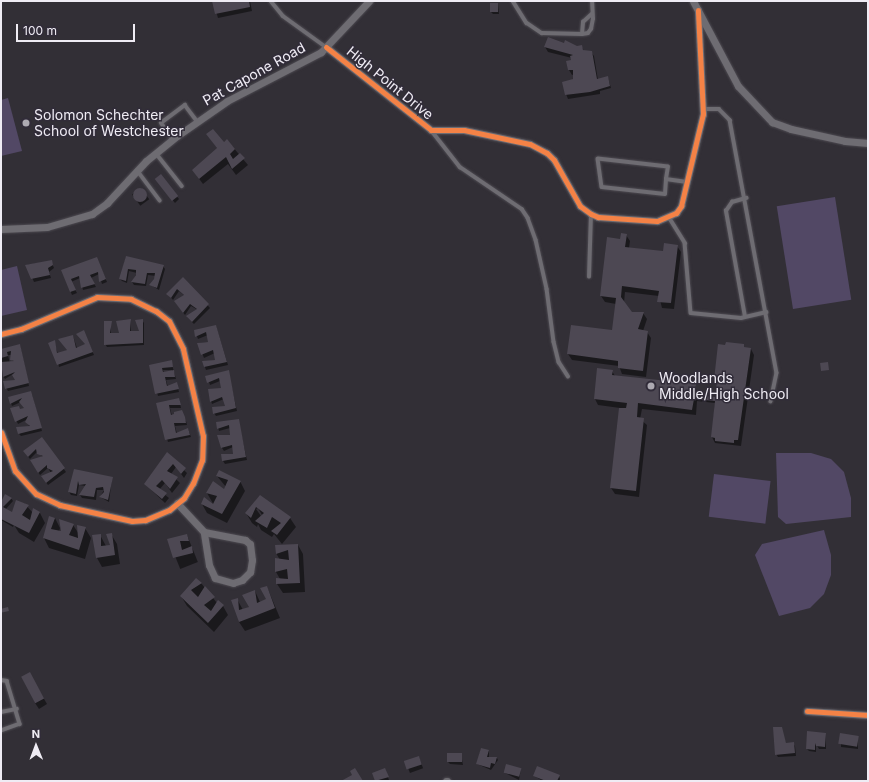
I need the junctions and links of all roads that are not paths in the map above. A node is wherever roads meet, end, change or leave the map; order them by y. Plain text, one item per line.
1 (271, 1) edge
2 (369, 1) edge
3 (513, 1) edge
4 (592, 1) edge
5 (693, 1) edge
6 (698, 10) junction
7 (592, 14) junction
8 (582, 34) junction
9 (326, 47) junction
10 (703, 109) junction
11 (197, 122) junction
12 (431, 130) junction
13 (172, 139) junction
14 (868, 143) edge
15 (156, 153) junction
16 (137, 170) junction
17 (666, 179) junction
18 (688, 182) junction
19 (182, 186) dead end
20 (746, 198) junction
21 (160, 200) dead end
22 (591, 214) junction
23 (669, 217) junction
24 (1, 229) edge
25 (589, 277) dead end
26 (766, 312) junction
27 (745, 317) junction
28 (1, 334) edge
29 (568, 376) dead end
30 (771, 401) dead end
31 (1, 432) edge
32 (4, 454) edge
33 (177, 503) junction
34 (204, 532) junction
35 (1, 680) edge
36 (17, 709) junction
37 (807, 711) dead end
38 (1, 712) edge
39 (868, 715) edge
40 (1, 731) edge

1 - 9 lane
2 - 9 street, Pat Capone Road
3 - 8 lane
4 - 7 lane
5 - 6 street
6 - 10 street
6 - 14 street
7 - 8 lane
7 - 8 lane
9 - 11 street, Pat Capone Road
9 - 12 street, High Point Drive
10 - 18 street
10 - 20 lane
11 - 13 street, Pat Capone Road
11 - 13 lane
12 - 22 street, High Point Drive
12 - 29 lane
13 - 15 street, Pat Capone Road
15 - 16 street, Pat Capone Road
15 - 19 lane
16 - 21 lane
16 - 24 street, Pat Capone Road
17 - 17 lane
17 - 18 lane
18 - 23 street
20 - 26 lane
20 - 27 lane
22 - 23 street, High Point Drive
22 - 25 lane
23 - 27 lane
26 - 27 lane
26 - 30 lane
28 - 33 street
31 - 32 street
32 - 33 street
33 - 34 street
34 - 34 street
35 - 36 lane
36 - 38 lane
36 - 40 lane
37 - 39 street

